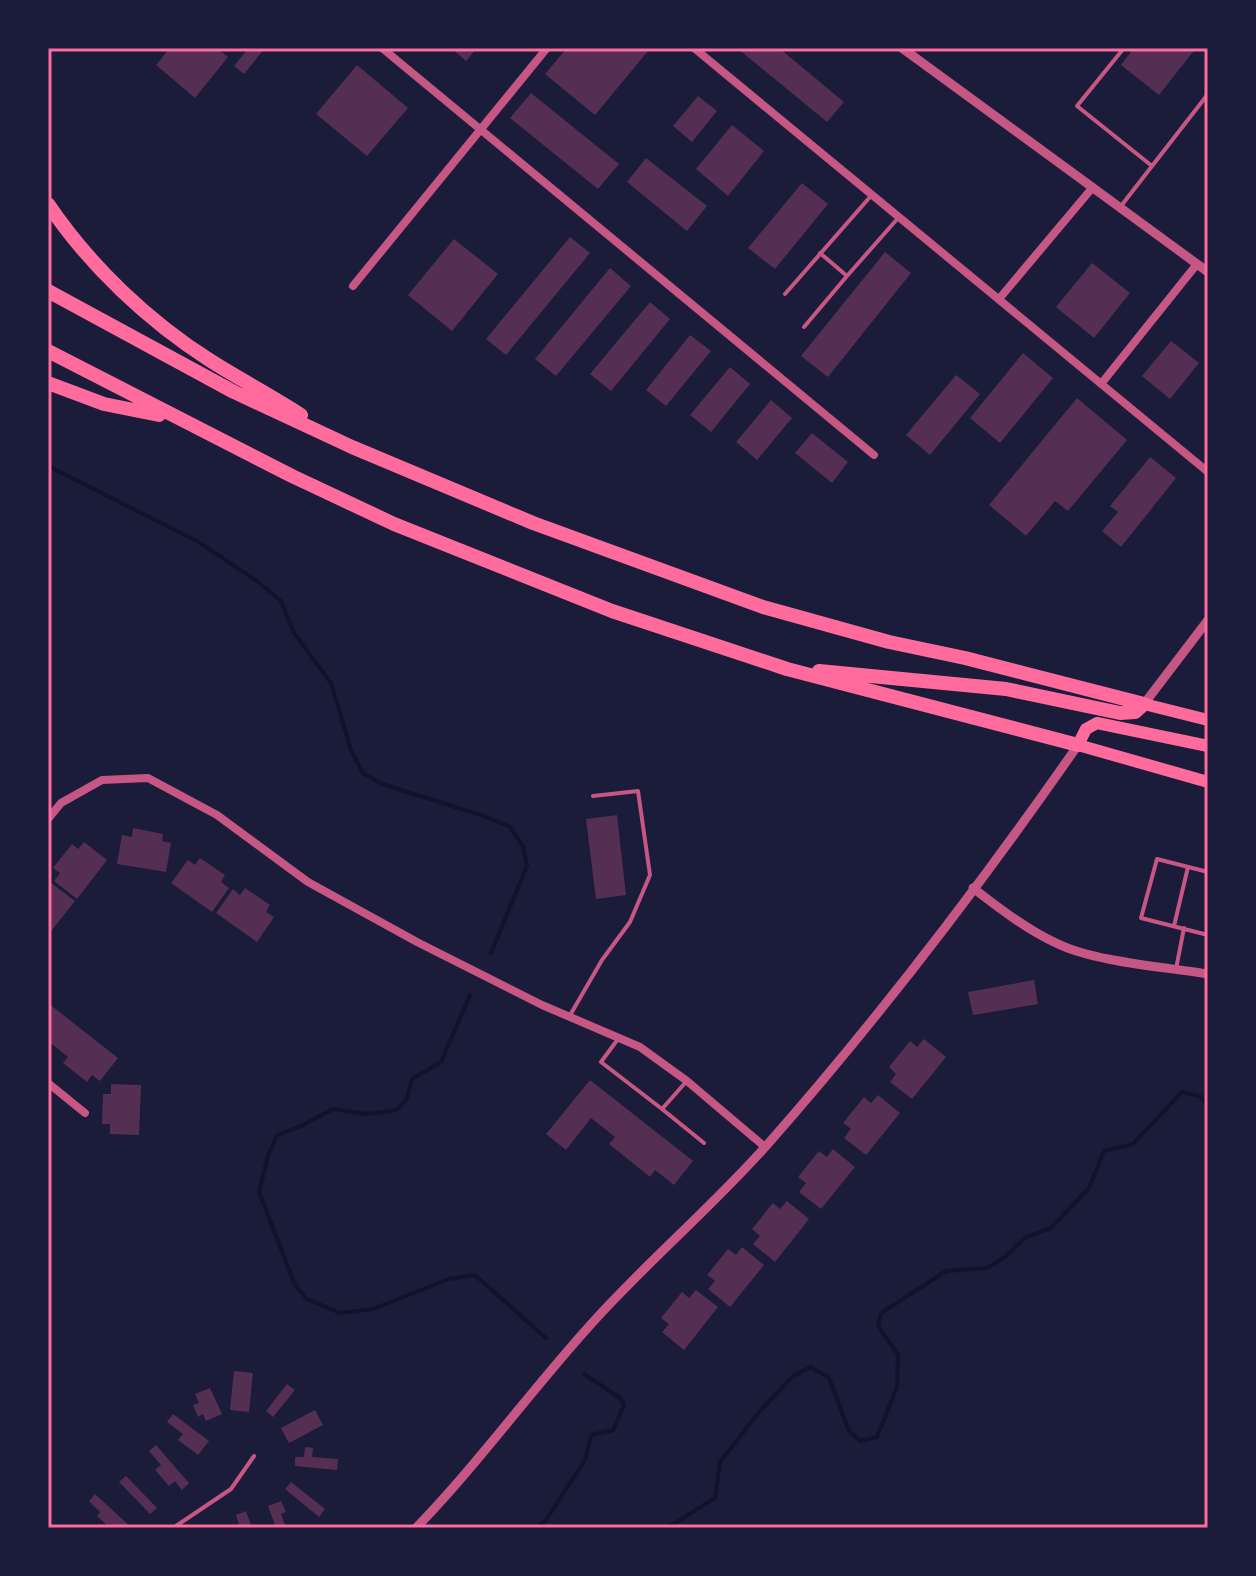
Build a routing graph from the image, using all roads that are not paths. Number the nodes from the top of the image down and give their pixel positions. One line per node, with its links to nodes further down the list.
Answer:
1 (382, 48): 7 (street)
2 (547, 48): 7 (street)
3 (694, 48): 10 (street)
4 (902, 48): 9 (street)
5 (1124, 48): 8 (lane)
6 (1208, 94): 8 (lane)
7 (482, 130): 18 (street); 28 (street)
8 (1152, 166): 12 (lane)
9 (1093, 187): 12 (street); 21 (street)
10 (872, 195): 13 (street); 14 (lane)
11 (48, 204): 27 (highway)
12 (1120, 207): 15 (street)
13 (899, 217): 17 (lane); 21 (street)
14 (820, 253): 17 (lane); 20 (lane)
15 (1197, 264): 16 (street); 25 (street)
16 (1208, 272)
17 (847, 276): 22 (lane)
18 (353, 286)
19 (48, 291): 27 (highway)
20 (785, 294)
21 (999, 299): 25 (street)
22 (804, 327)
23 (48, 351): 26 (highway)
24 (48, 383): 26 (highway)
25 (1101, 384): 29 (street)
26 (178, 419): 31 (highway)
27 (352, 447): 32 (highway)
28 (874, 455)
29 (1208, 472)
30 (1208, 620): 32 (street)
31 (787, 669): 32 (highway); 34 (highway)
32 (1144, 704): 33 (highway)
33 (1208, 720)
34 (1078, 745): 35 (highway); 36 (highway); 41 (street)
35 (1208, 746)
36 (1208, 782)
37 (593, 796): 47 (lane)
38 (48, 819): 47 (street)
39 (1188, 867): 40 (lane); 42 (lane); 42 (lane)
40 (1208, 872)
41 (973, 888): 45 (street); 54 (street)
42 (1174, 926): 43 (lane)
43 (1184, 928): 44 (lane); 45 (lane)
44 (1208, 935)
45 (1176, 969): 46 (street)
46 (1208, 974)
47 (569, 1017): 48 (street)
48 (619, 1038): 49 (street); 51 (lane)
49 (687, 1081): 51 (lane); 54 (street)
50 (48, 1083): 52 (street)
51 (662, 1109): 53 (lane)
52 (85, 1113)
53 (704, 1143)
54 (765, 1147): 57 (street)
55 (254, 1456): 56 (lane)
56 (173, 1528)
57 (416, 1528)

